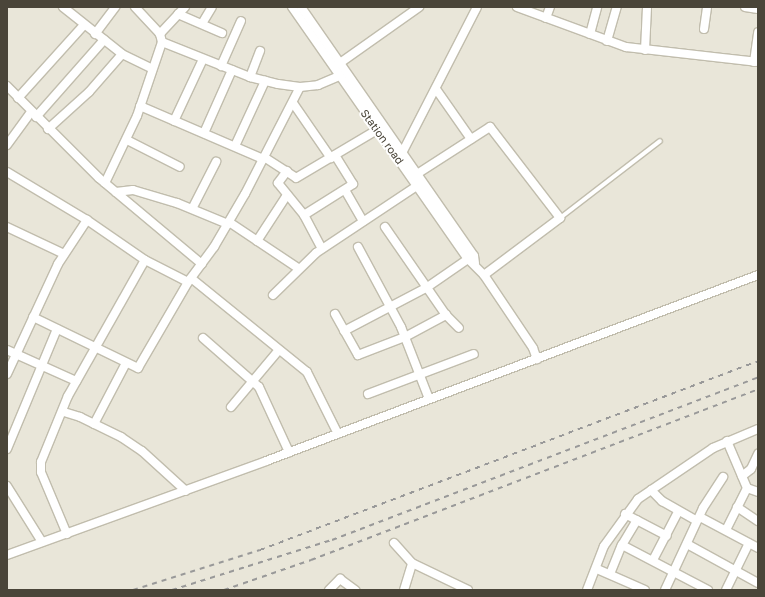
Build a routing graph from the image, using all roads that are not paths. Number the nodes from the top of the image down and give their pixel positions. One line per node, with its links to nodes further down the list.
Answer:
1 (115, 7): 26 (street)
2 (135, 7): 28 (street)
3 (185, 7): 18 (street)
4 (212, 7): 21 (street)
5 (292, 7): 40 (street, Station road)
6 (301, 7): 36 (street, Station road)
7 (419, 7): 36 (street)
8 (518, 7): 19 (street)
9 (550, 7): 19 (street)
10 (597, 7): 27 (street)
11 (617, 7): 30 (street)
12 (647, 7): 31 (street)
13 (707, 7): 23 (street)
14 (745, 7): 17 (street)
15 (475, 8): 45 (street)
16 (69, 9): 22 (street)
17 (758, 9)
18 (178, 14): 21 (street); 28 (street)
19 (546, 18): 27 (street)
20 (241, 21): 37 (street)
21 (203, 22): 25 (street)
22 (84, 25): 26 (street); 46 (street)
23 (704, 28)
24 (758, 32): 35 (street)
25 (222, 33)
26 (96, 34): 29 (street)
27 (590, 34): 30 (street)
28 (161, 38): 34 (street); 38 (street)
29 (104, 40): 33 (street); 49 (street)
30 (607, 41): 31 (street)
31 (645, 50): 35 (street)
32 (260, 51): 41 (street)
33 (122, 54): 38 (street); 51 (street)
34 (203, 59): 37 (street); 50 (street)
35 (756, 62)
36 (340, 63): 59 (street, Station road)
37 (221, 66): 39 (street)
38 (151, 68): 48 (street)
39 (232, 70): 41 (street); 53 (street)
40 (339, 76): 44 (street); 52 (street, Station road)
41 (250, 77): 42 (street)
42 (265, 81): 44 (street); 58 (street)
43 (7, 86): 46 (street)
44 (300, 88): 47 (street)
45 (436, 89): 54 (street); 59 (street)
46 (18, 98): 49 (street)
47 (293, 103): 60 (street); 61 (street)
48 (140, 106): 50 (street); 55 (street)
49 (34, 115): 51 (street); 57 (street)
50 (174, 121): 53 (street)
51 (48, 129): 67 (street)
52 (377, 130): 59 (street, Station road); 60 (street)
53 (204, 133): 58 (street)
54 (471, 139): 66 (street); 74 (street)
55 (127, 140): 63 (street); 67 (street)
56 (660, 141): 74 (lane)
57 (7, 145)
58 (235, 146): 61 (street)
59 (400, 156): 66 (street, Station road); 68 (street, Station road)
60 (333, 157): 65 (street); 69 (street)
61 (264, 158): 65 (street); 77 (street)
62 (216, 162): 72 (street)
63 (180, 167)
64 (7, 172): 75 (street)
65 (287, 172): 71 (street)
66 (417, 174): 85 (street, Station road)
67 (105, 183): 70 (street)
68 (417, 186): 76 (street); 85 (street, Station road)
69 (345, 190): 73 (street); 76 (street)
70 (116, 192): 72 (street); 86 (street)
71 (287, 195): 73 (street); 80 (street)
72 (193, 207): 77 (street)
73 (304, 215): 82 (street)
74 (560, 218): 89 (street)
75 (87, 220): 83 (street); 84 (street)
76 (363, 221): 82 (street)
77 (228, 223): 80 (street); 86 (street)
78 (385, 226): 91 (street)
79 (7, 227): 83 (street)
80 (257, 242): 87 (street)
81 (358, 247): 93 (street)
82 (322, 249): 87 (street)
83 (64, 254): 96 (street)
84 (145, 260): 90 (street); 102 (street)
85 (471, 261): 89 (street, Station road); 91 (street)
86 (202, 264): 90 (street)
87 (298, 268): 92 (street)
88 (758, 274): 107 (street)
89 (484, 275): 107 (street, Station road)
90 (189, 280): 104 (street); 108 (street)
91 (426, 288): 93 (street); 95 (street)
92 (273, 295)
93 (390, 306): 99 (street); 100 (street)
94 (335, 314): 99 (street)
95 (446, 315): 97 (street); 100 (street)
96 (33, 317): 98 (street); 106 (street)
97 (459, 328)
98 (57, 329): 102 (street); 109 (street)
99 (344, 331): 100 (street)
100 (405, 337): 111 (street)
101 (203, 338): 113 (street)
102 (95, 347): 108 (street); 112 (street)
103 (7, 350): 106 (street)
104 (278, 351): 113 (street); 120 (street)
105 (474, 354): 111 (street)
106 (16, 355): 109 (street); 110 (street)
107 (537, 359): 115 (street)
108 (126, 363): 118 (street)
109 (43, 367): 112 (street); 122 (street)
110 (7, 374)
111 (420, 374): 114 (street); 115 (street)
112 (76, 381): 117 (street)
113 (254, 381): 116 (street); 123 (street)
114 (368, 394)
115 (429, 399): 120 (street)
116 (231, 407)
117 (64, 412): 118 (street); 139 (street)
118 (94, 424): 130 (street)
119 (758, 429): 121 (street)
120 (338, 434): 123 (street)
121 (726, 441): 125 (street); 129 (street)
122 (7, 450)
123 (289, 452): 130 (street)
124 (757, 459): 125 (street)
125 (742, 476): 128 (street)
126 (723, 477): 135 (street)
127 (7, 486): 141 (street)
128 (747, 488): 131 (street); 132 (street)
129 (651, 490): 133 (street); 134 (street)
130 (186, 491): 139 (street)
131 (758, 492)
132 (737, 507): 137 (street); 138 (street)
133 (678, 512): 135 (street); 140 (street)
134 (625, 514): 136 (street); 150 (street)
135 (698, 519): 138 (street); 144 (street)
136 (637, 520): 140 (street); 145 (street)
137 (758, 521)
138 (726, 530): 143 (street)
139 (67, 534): 141 (street)
140 (667, 536): 148 (street)
141 (42, 542): 147 (street)
142 (394, 543): 149 (street)
143 (749, 543): 146 (street); 152 (street)
144 (687, 544): 151 (street); 152 (street)
145 (622, 545): 148 (street); 153 (street)
146 (758, 548)
147 (7, 555)
148 (653, 560): 151 (street)
149 (412, 563): 157 (street); 158 (street)
150 (597, 569): 153 (street); 159 (street)
151 (674, 571): 161 (street); 162 (street)
152 (736, 571): 154 (street); 163 (street)
153 (610, 574): 160 (street)
154 (758, 583)
155 (330, 590): 156 (street)
156 (355, 590)
157 (404, 590)
158 (468, 590)
159 (587, 590)
160 (643, 590)
161 (665, 590)
162 (708, 590)
163 (726, 590)

